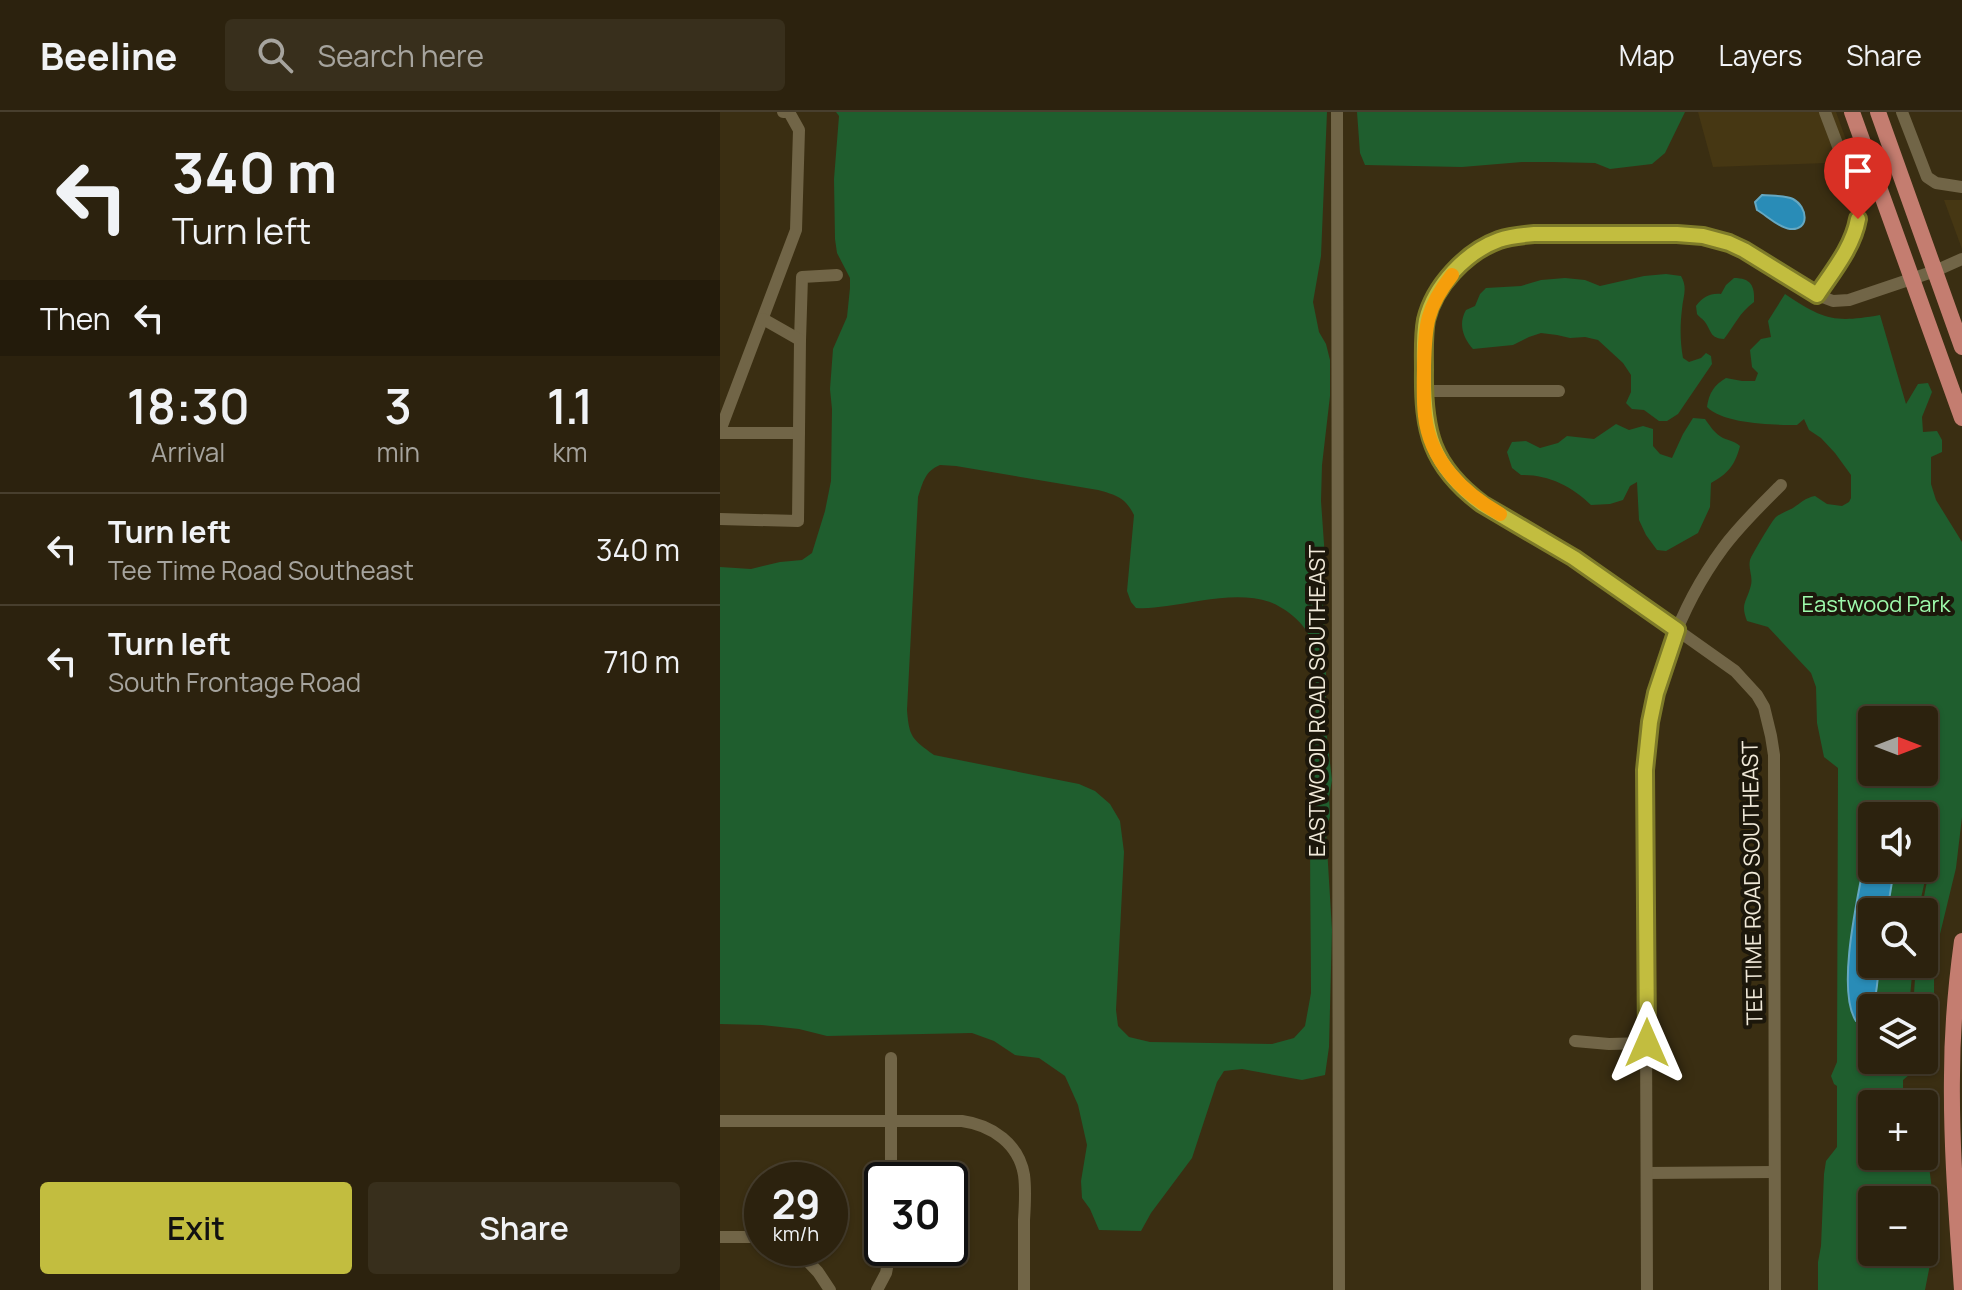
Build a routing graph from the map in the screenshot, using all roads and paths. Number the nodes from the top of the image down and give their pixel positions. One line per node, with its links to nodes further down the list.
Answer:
1 (783, 112): 14 (street)
2 (1337, 112): 41 (street, EASTWOOD ROAD SOUTHEAST)
3 (1825, 112): 13 (street)
4 (1852, 112): 12 (main road)
5 (1878, 112): 10 (main road)
6 (1902, 112): 7 (street)
7 (1962, 187)
8 (1962, 259): 10 (street)
9 (1962, 270): 10 (street)
10 (1935, 271): 12 (street); 16 (main road)
11 (837, 275): 15 (street)
12 (1911, 279): 13 (street); 19 (main road)
13 (1817, 295): 17 (street, TEE TIME ROAD SOUTHEAST)
14 (763, 319): 15 (street); 20 (street)
15 (800, 340): 21 (street)
16 (1962, 347)
17 (1424, 391): 18 (street); 24 (street, TEE TIME ROAD SOUTHEAST)
18 (1559, 391)
19 (1962, 418)
20 (720, 432): 21 (street)
21 (799, 433): 23 (street)
22 (1781, 485): 24 (street)
23 (720, 519)
24 (1677, 630): 27 (street); 32 (street, TEE TIME ROAD SOUTHEAST)
25 (1962, 941): 44 (main road)
26 (1575, 1041): 27 (street)
27 (1647, 1043): 33 (street)
28 (891, 1058): 29 (street)
29 (891, 1120): 30 (street); 31 (street); 40 (street)
30 (720, 1121)
31 (891, 1162)
32 (1774, 1172): 33 (street); 43 (street, TEE TIME ROAD SOUTHEAST)
33 (1647, 1173): 42 (street)
34 (720, 1237): 35 (street)
35 (744, 1237)
36 (812, 1266): 38 (street)
37 (887, 1266): 39 (street)
38 (830, 1290)
39 (877, 1290)
40 (1024, 1290)
41 (1339, 1290)
42 (1647, 1290)
43 (1775, 1290)
44 (1962, 1290)

